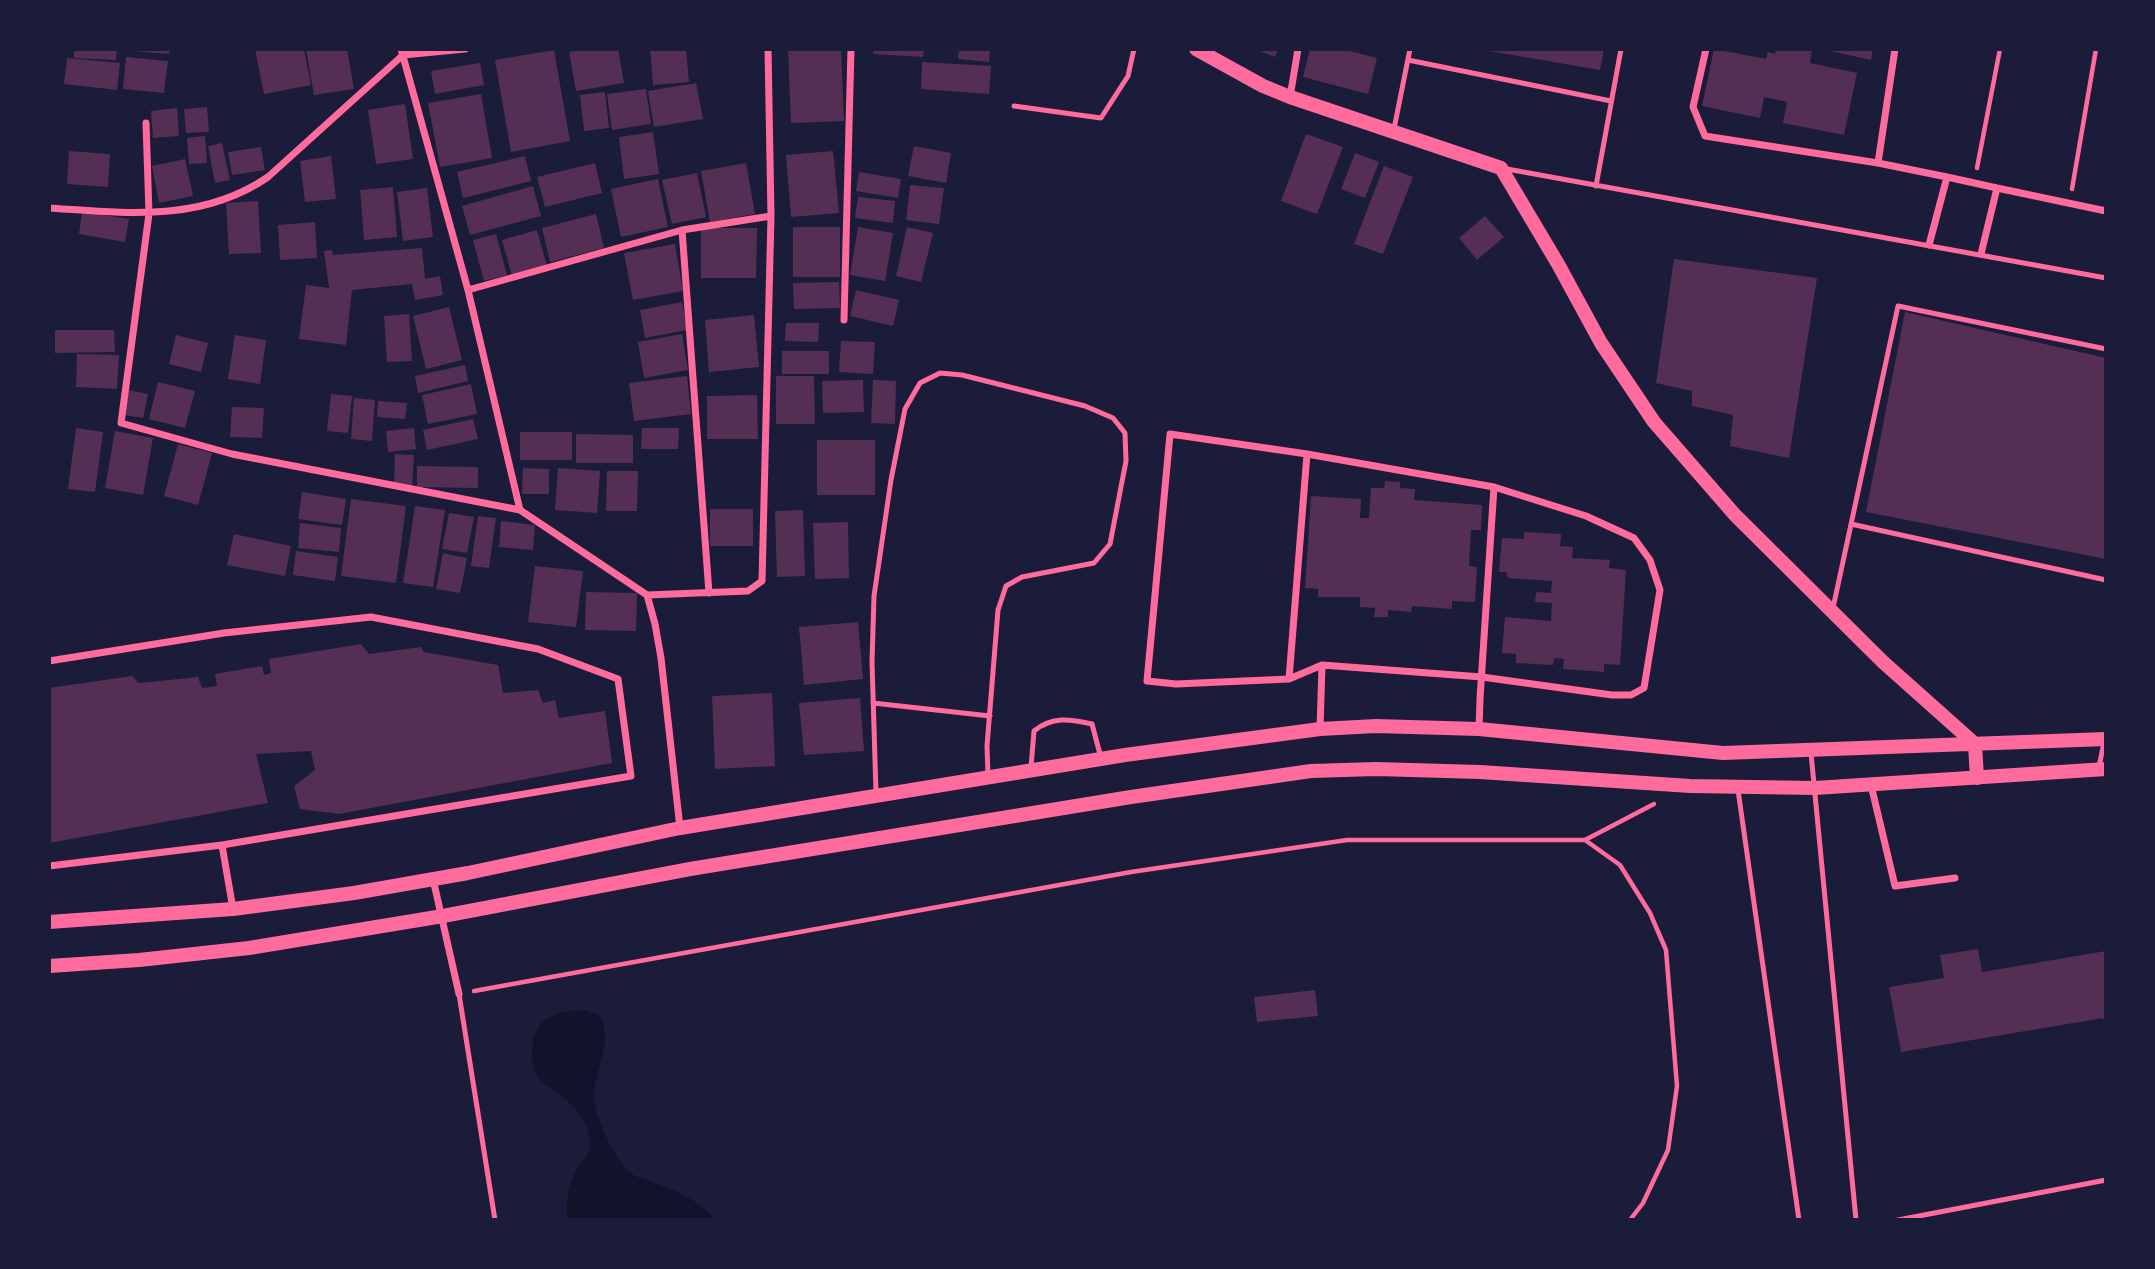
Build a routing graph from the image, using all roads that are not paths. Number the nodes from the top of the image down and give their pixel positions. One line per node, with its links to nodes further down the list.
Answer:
1 (465, 49): 11 (street)
2 (768, 49): 26 (street)
3 (851, 49): 32 (street)
4 (1134, 49): 15 (lane)
5 (1196, 49): 13 (main road)
6 (1298, 49): 13 (street)
7 (1410, 49): 12 (lane)
8 (1621, 49): 14 (lane)
9 (1706, 49): 18 (street)
10 (1895, 49): 18 (street)
11 (402, 52): 25 (street); 31 (street)
12 (1408, 60): 14 (lane); 17 (lane)
13 (1290, 97): 17 (main road)
14 (1611, 101): 21 (lane)
15 (1014, 106)
16 (146, 123): 25 (street)
17 (1394, 132): 19 (main road)
18 (1878, 163): 20 (street)
19 (1501, 168): 21 (lane); 41 (main road)
20 (1947, 177): 22 (street); 28 (street)
21 (1597, 186): 28 (lane)
22 (1997, 188): 24 (street); 29 (street)
23 (49, 208): 25 (street)
24 (2106, 211)
25 (149, 214): 36 (street)
26 (771, 216): 27 (street); 39 (street)
27 (682, 230): 31 (street); 39 (street)
28 (1929, 245): 29 (lane)
29 (1982, 254): 30 (lane)
30 (2106, 278)
31 (468, 290): 36 (street)
32 (844, 320)
33 (2106, 349): 37 (lane)
34 (1307, 454): 35 (street); 45 (street); 45 (street)
35 (1494, 486): 44 (street); 44 (street)
36 (520, 510): 40 (street)
37 (1851, 524): 38 (lane); 41 (lane)
38 (2106, 580)
39 (709, 593): 40 (street)
40 (647, 595): 62 (street)
41 (1832, 611): 51 (main road)
42 (49, 662): 63 (street)
43 (1322, 665): 44 (street); 45 (street); 48 (street)
44 (1482, 677): 49 (street)
45 (1289, 679)
46 (873, 703): 47 (lane); 47 (lane); 61 (lane)
47 (990, 716): 56 (lane)
48 (1320, 729): 49 (main road); 53 (main road)
49 (1479, 729): 52 (main road)
50 (2105, 737): 51 (main road); 54 (lane)
51 (1975, 744): 52 (main road); 57 (main road)
52 (1811, 751): 60 (lane)
53 (1101, 759): 55 (main road); 55 (lane)
54 (2102, 769): 57 (main road)
55 (1031, 770): 56 (main road)
56 (988, 777): 61 (main road)
57 (1977, 778): 58 (main road)
58 (1871, 785): 60 (main road); 65 (street)
59 (1738, 788): 60 (main road); 68 (main road); 74 (lane)
60 (1815, 788): 75 (lane)
61 (876, 796): 62 (main road)
62 (680, 828): 66 (main road)
63 (222, 845): 64 (street); 67 (street)
64 (49, 866)
65 (1955, 878)
66 (433, 879): 67 (main road); 68 (street)
67 (233, 909): 69 (main road)
68 (443, 915): 70 (main road); 71 (street)
69 (49, 922)
70 (49, 966)
71 (459, 993): 73 (lane)
72 (2106, 1180): 76 (lane)
73 (495, 1220)
74 (1799, 1220)
75 (1856, 1220)
76 (1898, 1220)

